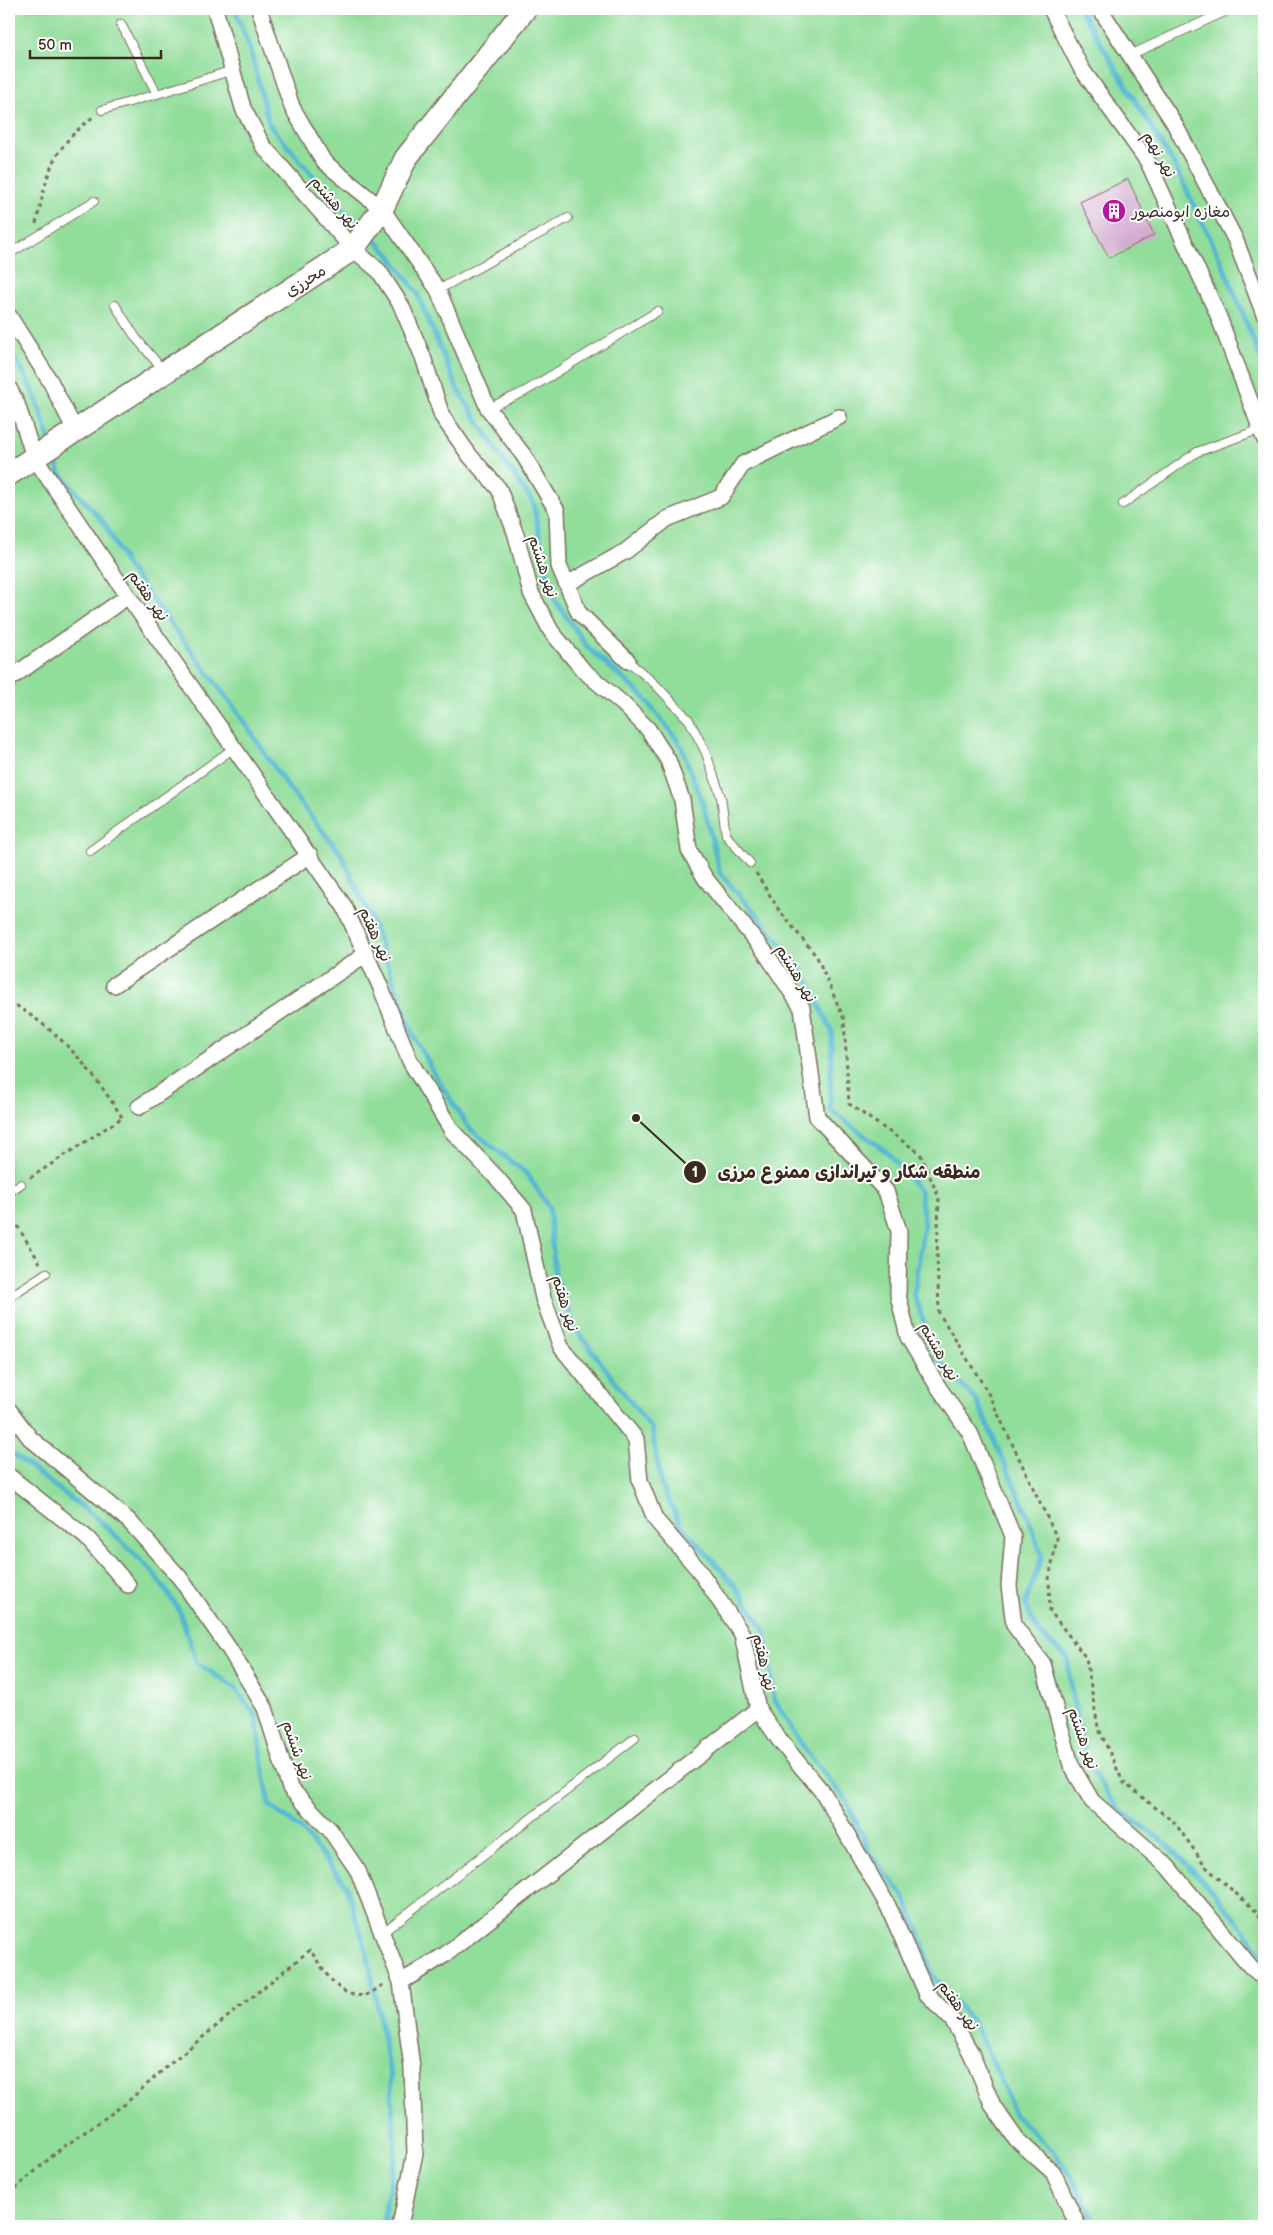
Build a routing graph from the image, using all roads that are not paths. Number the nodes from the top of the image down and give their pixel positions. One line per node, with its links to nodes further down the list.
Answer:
1 (215, 9): 9 (street, نهر هشتم)
2 (259, 9): 13 (street)
3 (525, 9): 13 (street, محرزی)
4 (1051, 9): 26 (street, نهر نهم)
5 (1100, 9): 8 (street)
6 (1231, 9): 8 (lane)
7 (121, 24): 10 (lane)
8 (1130, 55): 20 (street)
9 (233, 70): 10 (lane); 15 (street, نهر هشتم)
10 (157, 94): 11 (lane)
11 (102, 110)
12 (94, 201): 16 (lane)
13 (378, 215): 15 (street, محرزی); 17 (street)
14 (568, 218): 17 (lane)
15 (356, 245): 22 (street, محرزی); 52 (street, نهر هشتم)
16 (9, 254)
17 (438, 290): 24 (street)
18 (116, 305): 22 (lane)
19 (658, 311): 24 (lane)
20 (1264, 314)
21 (9, 316): 27 (street)
22 (165, 372): 27 (street, محرزی)
23 (9, 388): 28 (street, نهر هفتم)
24 (488, 408): 31 (street)
25 (839, 417): 31 (street)
26 (1263, 434): 30 (lane)
27 (68, 435): 28 (street, محرزی)
28 (38, 455): 29 (street, محرزی); 32 (street, نهر هفتم)
29 (9, 474)
30 (1123, 504)
31 (567, 584): 33 (street)
32 (128, 596): 34 (street); 35 (street, نهر هفتم)
33 (628, 661): 38 (lane)
34 (9, 679)
35 (235, 748): 36 (lane); 37 (street, نهر هفتم)
36 (90, 852)
37 (310, 855): 39 (street, نهر هفتم); 40 (street)
38 (750, 864)
39 (366, 954): 41 (street); 49 (street, نهر هفتم)
40 (114, 985)
41 (139, 1107)
42 (21, 1184): 43 (lane)
43 (9, 1192)
44 (46, 1273): 45 (lane)
45 (9, 1297)
46 (9, 1410): 51 (street, نهر ششم)
47 (9, 1476): 48 (street)
48 (128, 1585)
49 (758, 1709): 53 (street); 55 (street, نهر هفتم)
50 (635, 1738): 51 (lane)
51 (382, 1933): 53 (street, نهر ششم)
52 (1264, 1978)
53 (394, 1982): 54 (street, نهر ششم)
54 (400, 2226)
55 (1078, 2226)

